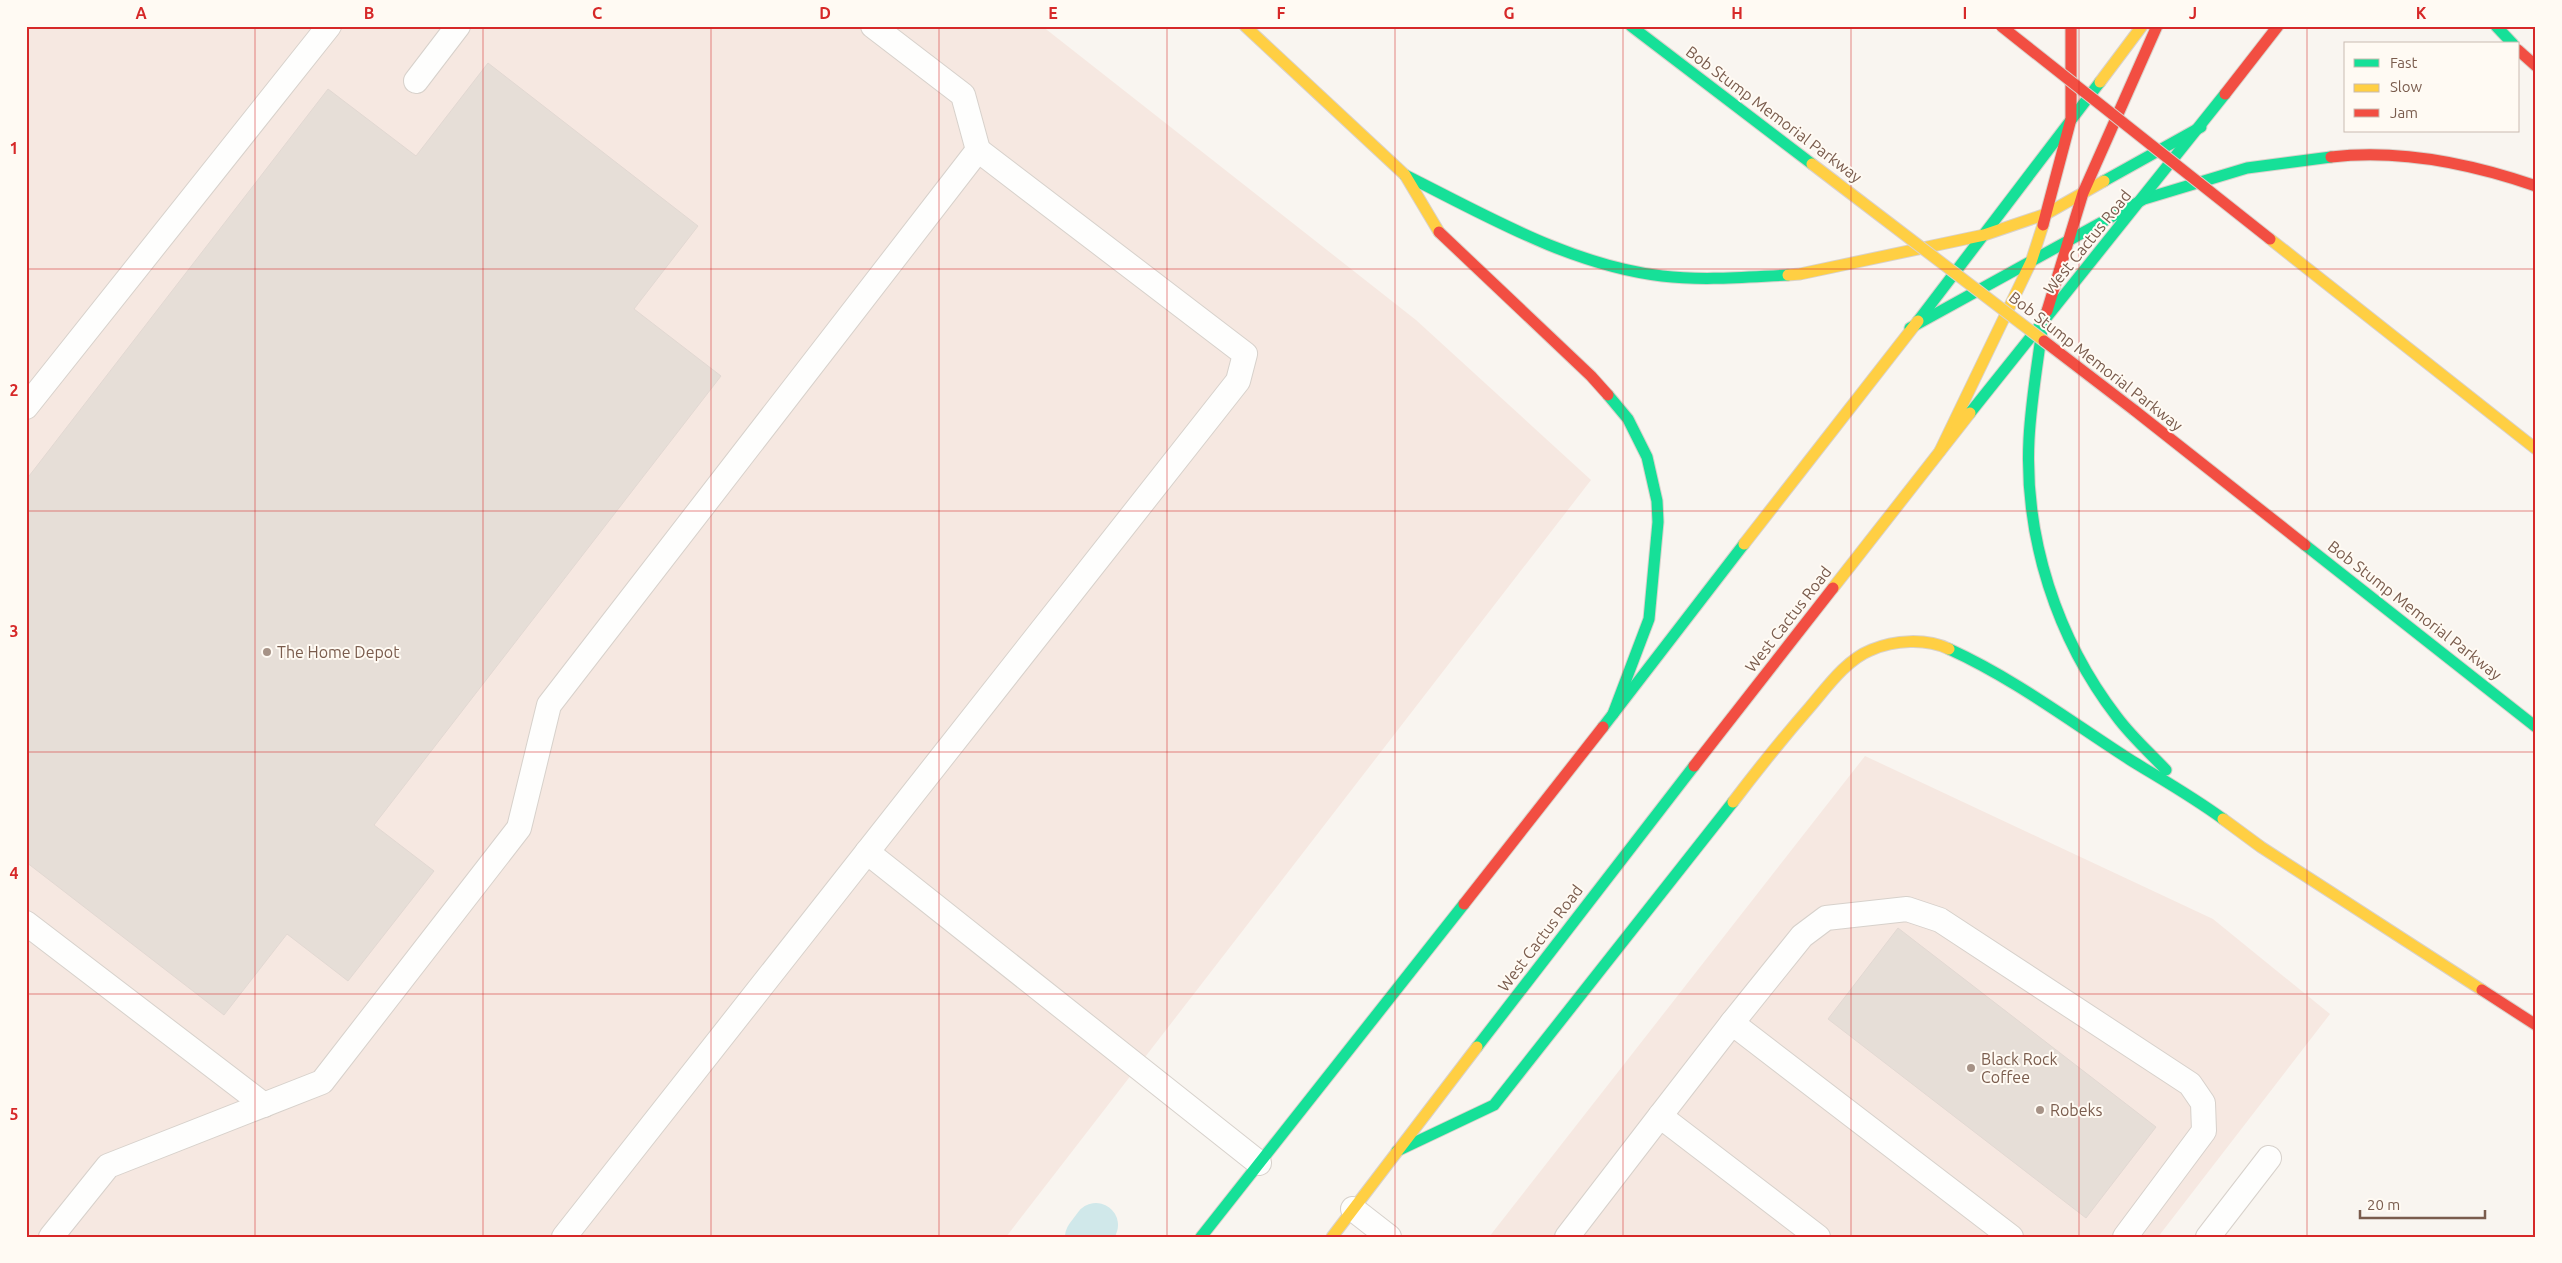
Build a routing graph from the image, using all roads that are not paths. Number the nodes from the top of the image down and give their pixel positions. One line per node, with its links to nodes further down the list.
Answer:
1 (329, 26): 29 (lane)
2 (458, 26): 15 (lane)
3 (873, 26): 18 (lane)
4 (1245, 26): 19 (main road)
5 (1631, 26): 33 (main road, Bob Stump Memorial Parkway, bridge)
6 (2001, 26): 30 (main road, bridge)
7 (2071, 26): 16 (main road)
8 (2142, 26): 16 (main road)
9 (2157, 26): 21 (main road)
10 (2278, 26): 17 (main road, West Cactus Road)
11 (2496, 26): 12 (main road)
12 (2511, 42)
13 (2520, 52): 14 (main road)
14 (2536, 66)
15 (416, 81)
16 (2071, 118): 23 (main road); 24 (main road)
17 (2201, 127): 21 (main road); 22 (main road, West Cactus Road)
18 (978, 150): 35 (lane); 39 (lane)
19 (1405, 175): 24 (main road); 32 (main road)
20 (2536, 186): 22 (main road)
21 (2083, 193): 23 (main road); 25 (main road)
22 (2144, 199): 25 (main road); 27 (main road, West Cactus Road)
23 (2046, 214): 24 (main road); 26 (main road)
24 (1984, 235): 28 (main road)
25 (2070, 240): 26 (main road); 27 (main road)
26 (2031, 262): 28 (main road); 31 (main road)
27 (2043, 322): 31 (main road, West Cactus Road); 34 (main road)
28 (1910, 328): 32 (main road)
29 (26, 408)
30 (2536, 449)
31 (1940, 451): 41 (main road, West Cactus Road)
32 (1613, 714): 43 (main road)
33 (2536, 726)
34 (2188, 793): 38 (main road); 41 (main road)
35 (867, 852): 43 (lane); 46 (lane)
36 (26, 923): 39 (lane)
37 (1732, 1023): 40 (lane); 52 (lane); 53 (lane)
38 (2536, 1025)
39 (264, 1105): 45 (lane)
40 (1660, 1116): 50 (lane); 51 (lane)
41 (1397, 1151): 44 (main road, West Cactus Road)
42 (2269, 1158): 54 (lane)
43 (1259, 1163): 47 (main road)
44 (1353, 1209): 48 (main road, West Cactus Road); 49 (lane)
45 (51, 1237)
46 (564, 1237)
47 (1201, 1237)
48 (1332, 1237)
49 (1389, 1237)
50 (1567, 1237)
51 (1818, 1237)
52 (2011, 1237)
53 (2125, 1237)
54 (2208, 1237)

